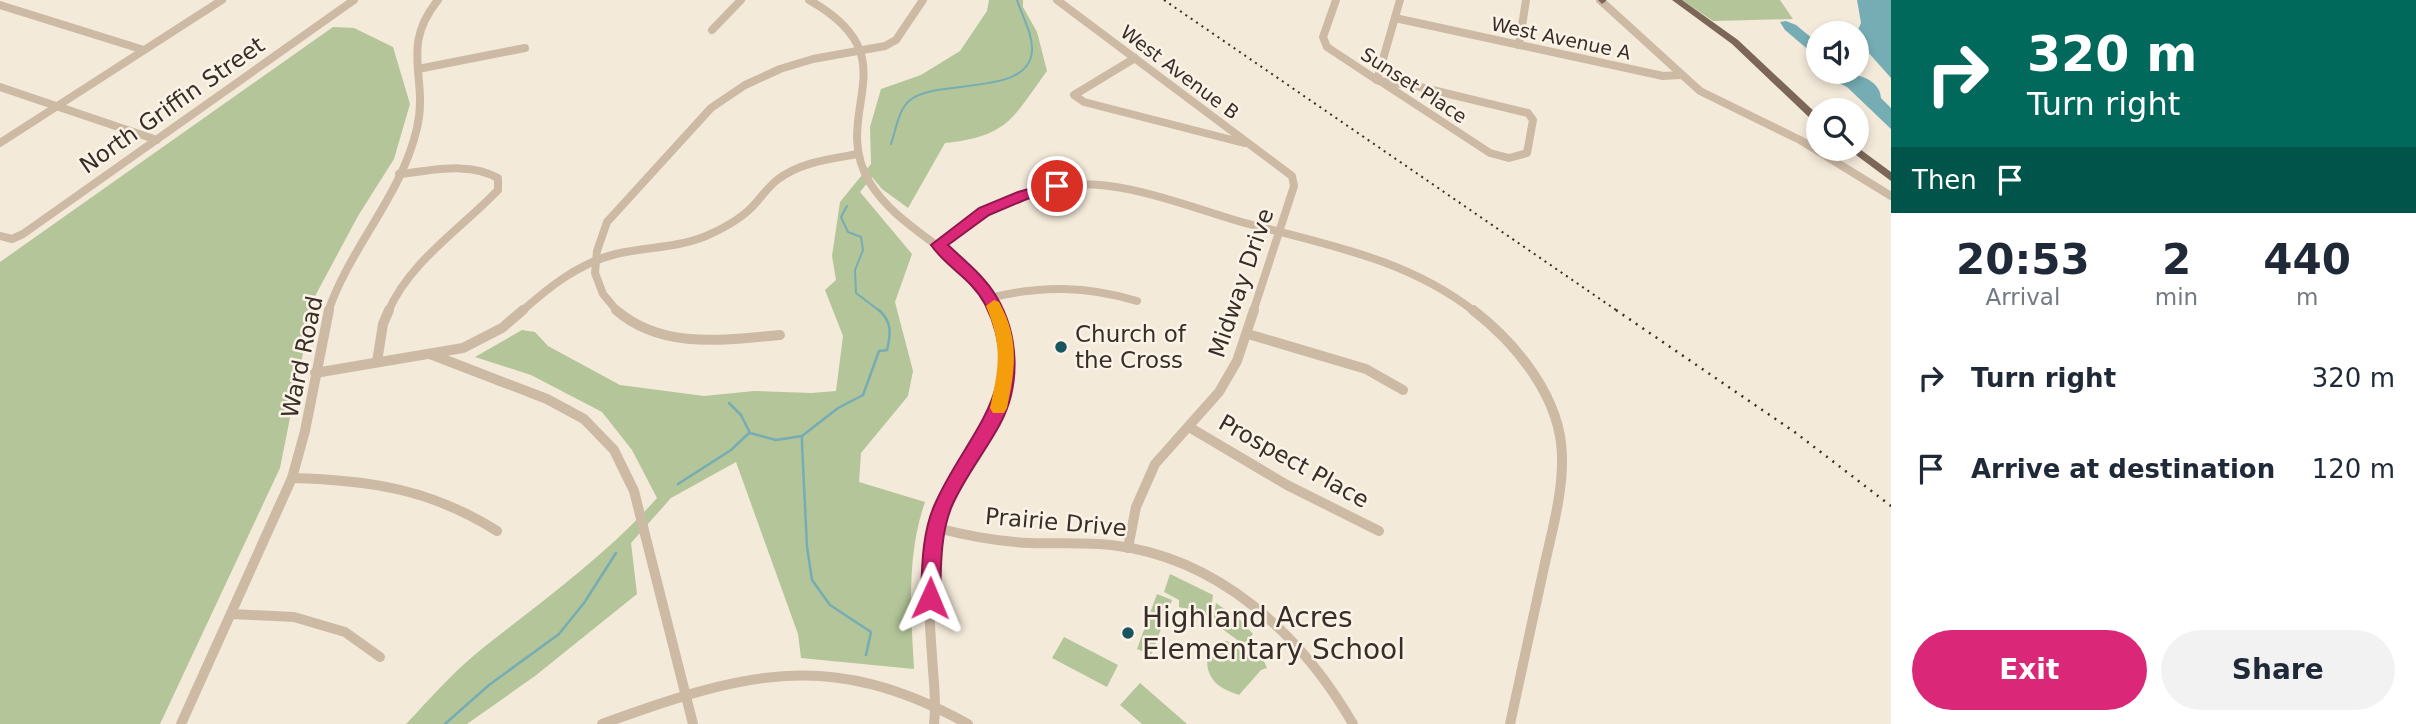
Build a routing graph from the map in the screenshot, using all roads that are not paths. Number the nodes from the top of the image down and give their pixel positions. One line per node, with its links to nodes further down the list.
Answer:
1 (222, 0): 18 (street)
2 (354, 0): 27 (street, North Griffin Street)
3 (438, 0): 21 (street, Ward Road)
4 (741, 0): 15 (street)
5 (809, 0): 19 (street)
6 (923, 0): 19 (street)
7 (1057, 0): 20 (street, West Avenue B)
8 (1336, 0): 23 (street, Sunset Place)
9 (1400, 0): 14 (street)
10 (1526, 0): 16 (street)
11 (1601, 0): 22 (street)
12 (1676, 0): 26 (main road)
13 (0, 5): 18 (street)
14 (1395, 18): 16 (street, West Avenue A); 23 (street)
15 (712, 30)
16 (1519, 45): 22 (street, West Avenue A)
17 (525, 48): 21 (street)
18 (144, 50): 25 (street)
19 (858, 50): 30 (street); 38 (street)
20 (1135, 58): 29 (street, West Avenue B); 29 (street)
21 (418, 69): 32 (street, Ward Road)
22 (1680, 75): 34 (street)
23 (1377, 81): 23 (street, Sunset Place)
24 (0, 86): 25 (street)
25 (57, 106): 27 (street); 28 (street)
26 (1806, 109)
27 (157, 140): 36 (street, North Griffin Street)
28 (0, 143)
29 (1251, 145): 35 (street, Midway Drive)
30 (858, 154): 37 (street); 38 (street)
31 (1869, 161): 33 (main road)
32 (399, 174): 44 (street); 45 (street, Ward Road)
33 (1891, 177)
34 (1891, 196)
35 (1280, 232): 37 (street); 41 (street, Midway Drive); 63 (street)
36 (0, 236)
37 (938, 245): 39 (street)
38 (597, 262): 42 (street); 43 (street)
39 (990, 298): 40 (street); 49 (street)
40 (1136, 301)
41 (1248, 334): 46 (street); 47 (street, Midway Drive)
42 (780, 335)
43 (429, 354): 44 (street); 55 (street)
44 (377, 362): 45 (street)
45 (315, 373): 48 (street, Ward Road)
46 (1403, 390)
47 (1189, 427): 51 (street, Prospect Place); 52 (street, Midway Drive)
48 (292, 478): 50 (street); 53 (street, Ward Road)
49 (937, 528): 52 (street, Prairie Drive); 56 (street)
50 (497, 531)
51 (1379, 531)
52 (1128, 548): 62 (street, Prairie Drive)
53 (231, 614): 54 (street); 57 (street, Ward Road)
54 (380, 657)
55 (688, 697): 56 (street); 58 (street); 59 (street)
56 (936, 706): 60 (street); 61 (street)
57 (181, 724)
58 (602, 724)
59 (693, 724)
60 (934, 724)
61 (968, 724)
62 (1353, 724)
63 (1510, 724)

